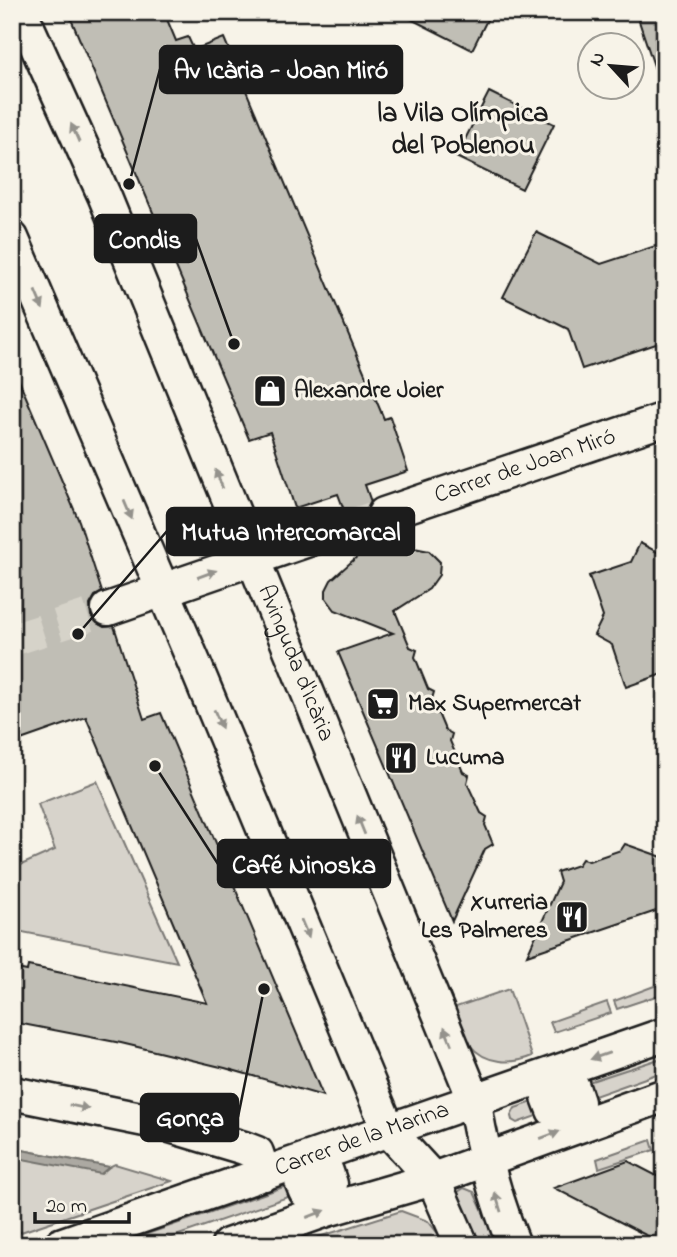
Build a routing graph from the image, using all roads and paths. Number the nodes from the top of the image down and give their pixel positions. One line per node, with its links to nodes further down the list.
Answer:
1 (21, 12): 6 (street, Avinguda d'Icària, one-way to 1)
2 (12, 238): 7 (street, one-way to 7)
3 (665, 419): 4 (street, Carrer de Joan Miró)
4 (384, 514)
5 (343, 528): 6 (street)
6 (251, 558): 7 (street, one-way to 6); 12 (street, Avinguda d'Icària, one-way to 6)
7 (163, 591): 8 (street); 13 (street, one-way to 13)
8 (108, 609)
9 (665, 1034): 12 (street, Carrer de la Marina, one-way to 12)
10 (12, 1093): 15 (street, one-way to 15)
11 (665, 1095): 14 (street, one-way to 11)
12 (474, 1099): 13 (street, Carrer de la Marina); 14 (street, Avinguda d'Icària)
13 (390, 1131): 15 (street, Carrer de la Marina); 16 (street)
14 (485, 1159): 16 (street); 20 (street, Avinguda d'Icària, one-way to 14)
15 (264, 1174): 17 (street, Carrer de la Marina)
16 (433, 1179): 18 (street, one-way to 16); 19 (street)
17 (60, 1245)
18 (228, 1245)
19 (462, 1245)
20 (514, 1245)

